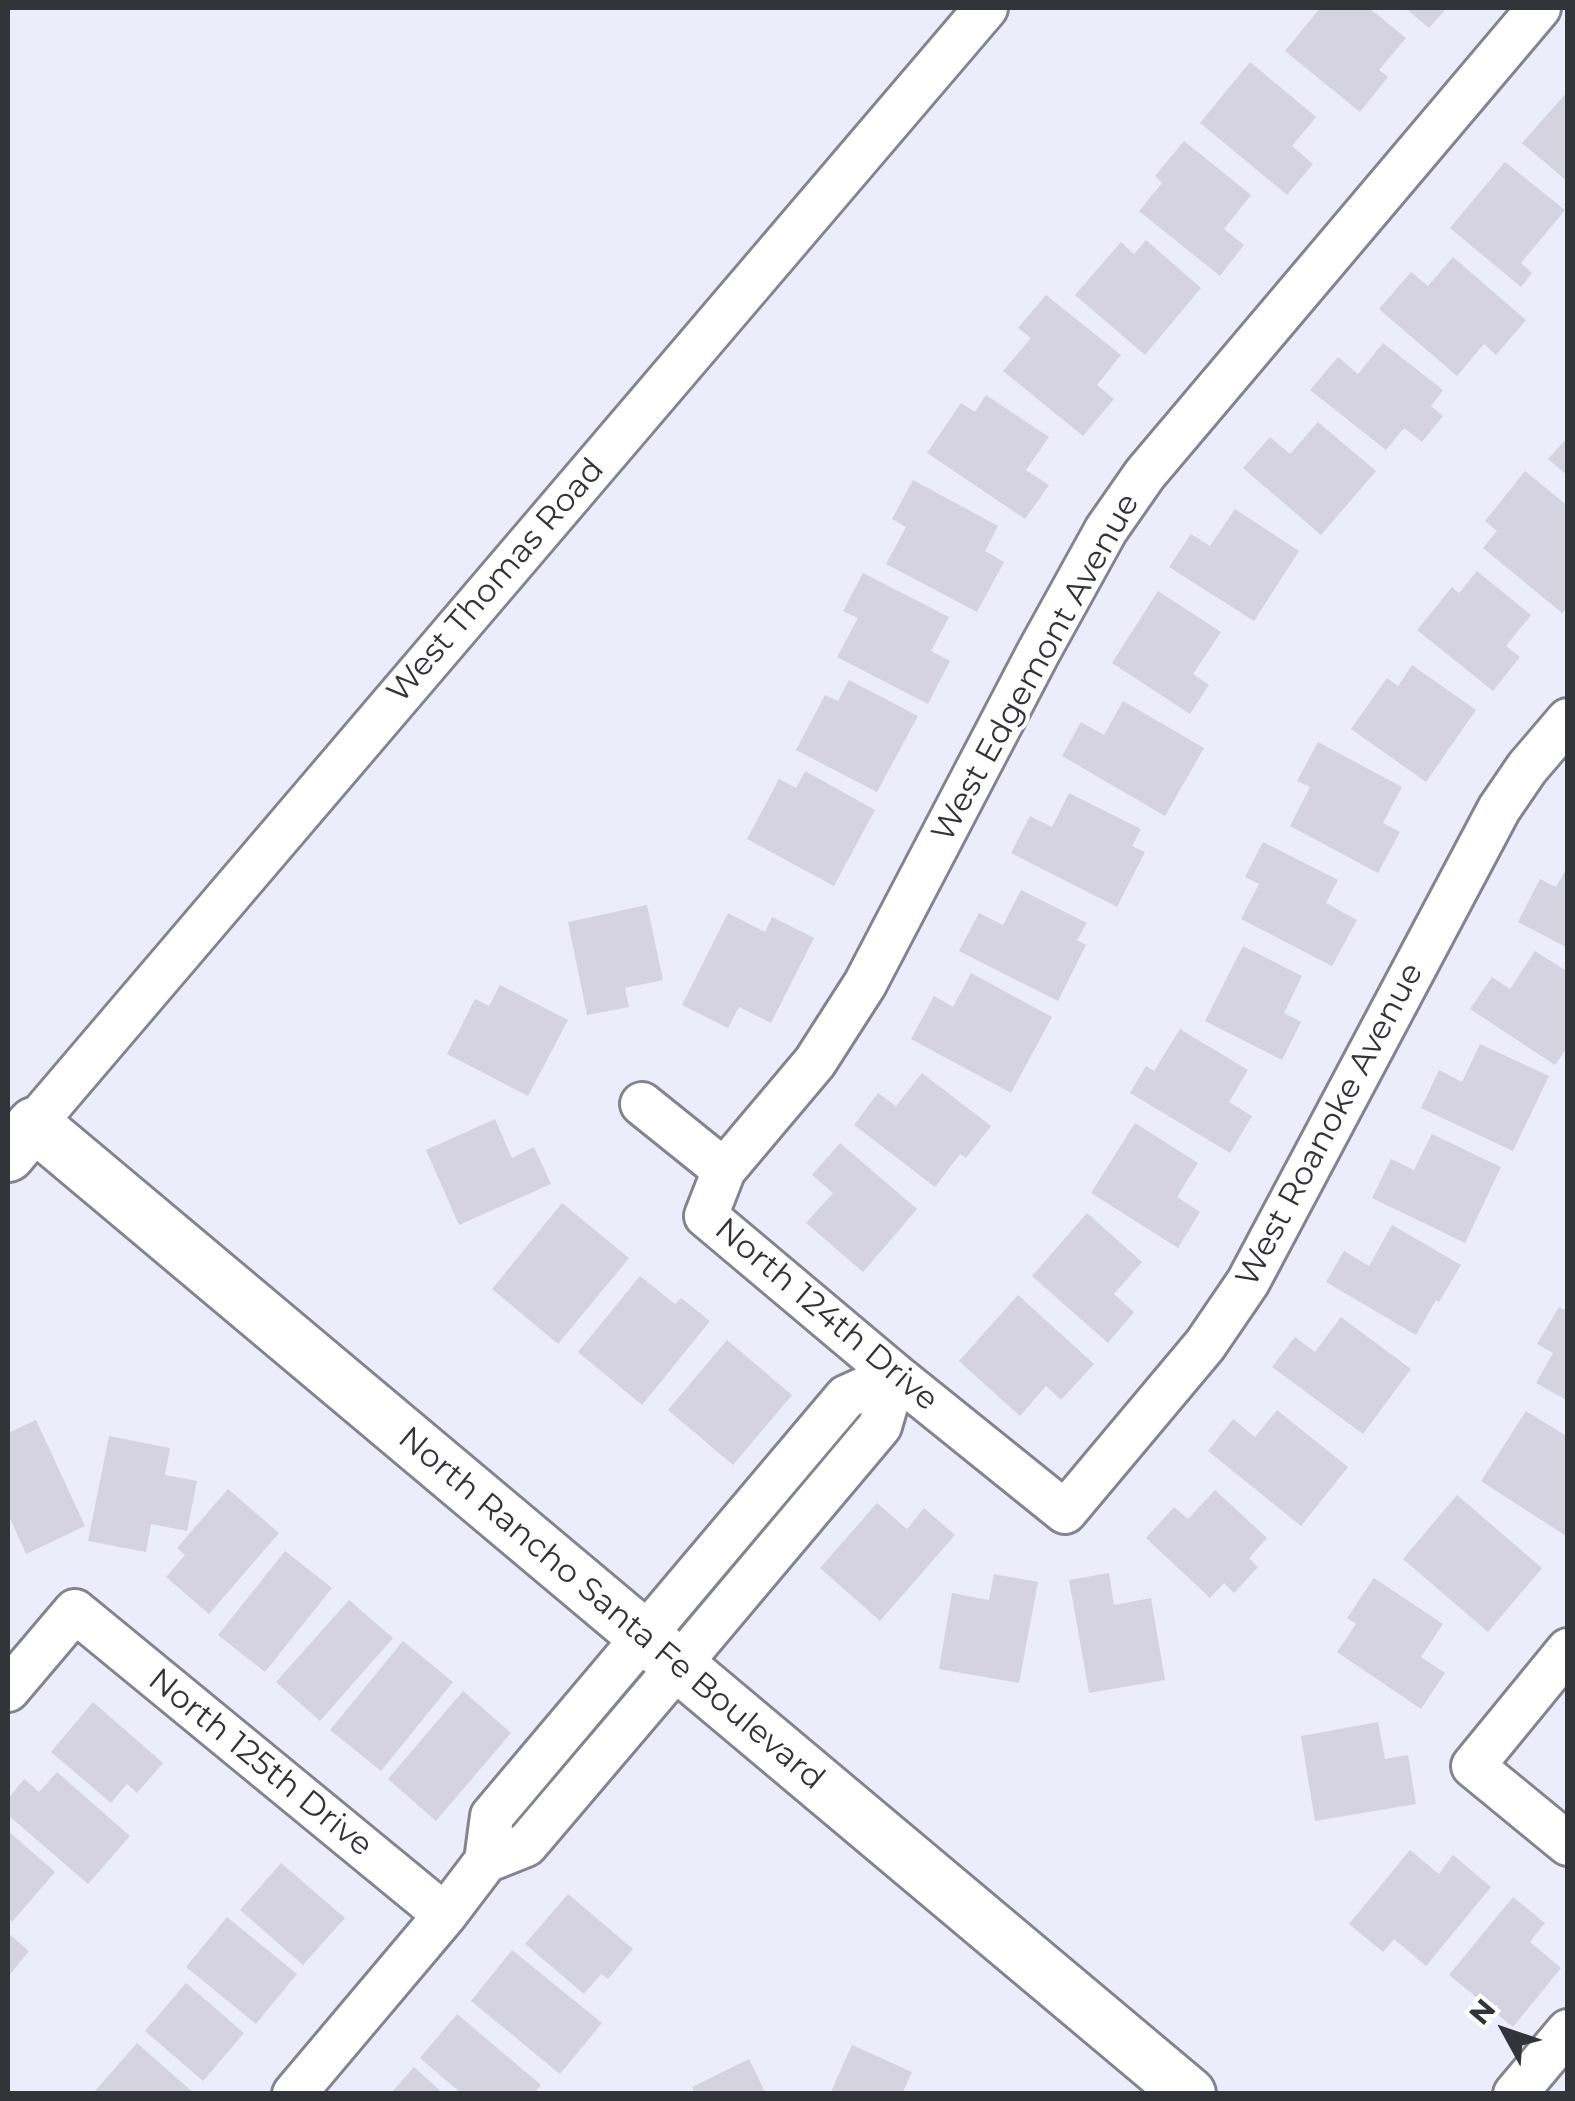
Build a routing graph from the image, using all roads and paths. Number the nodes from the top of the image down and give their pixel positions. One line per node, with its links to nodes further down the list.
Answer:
1 (986, 8): 5 (street, West Thomas Road)
2 (1539, 8): 6 (street, West Edgemont Avenue)
3 (1568, 720): 8 (street, West Roanoke Avenue)
4 (642, 1104): 6 (street, North 124th Drive)
5 (21, 1140): 10 (street, North Rancho Santa Fe Boulevard)
6 (724, 1170): 7 (street, North 124th Drive)
7 (895, 1375): 8 (street, North 124th Drive); 10 (street)
8 (1065, 1512)
9 (1568, 1650): 12 (street)
10 (662, 1651): 13 (street); 16 (street, North Rancho Santa Fe Boulevard)
11 (8, 1690): 13 (street, North 125th Drive)
12 (1568, 1844)
13 (445, 1916): 15 (street)
14 (1568, 2031): 17 (street)
15 (294, 2094)
16 (1189, 2094)
17 (1515, 2094)

